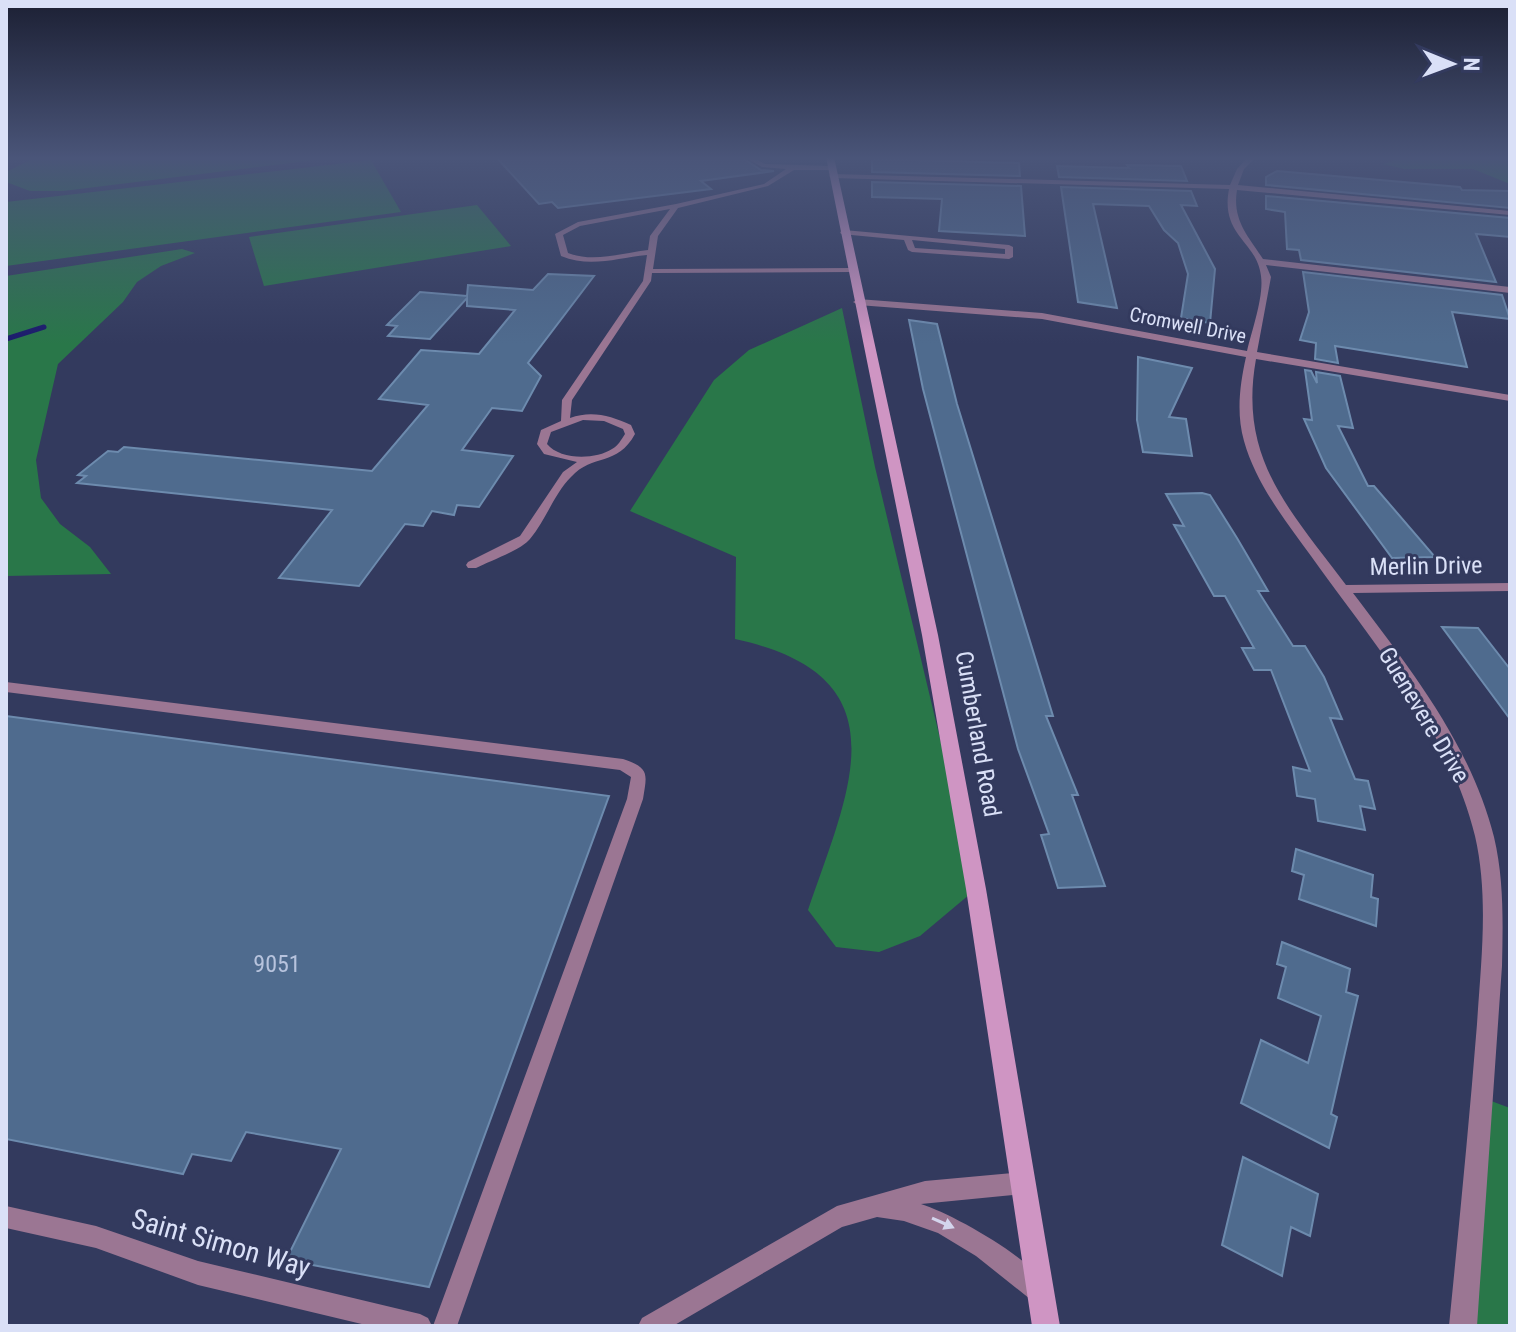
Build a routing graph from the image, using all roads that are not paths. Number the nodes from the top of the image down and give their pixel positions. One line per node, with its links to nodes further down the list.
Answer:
1 (604, 219): 7 (lane)
2 (666, 219): 7 (lane)
3 (842, 219): 5 (main road, Cumberland Road)
4 (1234, 219): 8 (street)
5 (844, 232): 6 (lane); 9 (main road, Cumberland Road)
6 (908, 240): 6 (lane)
7 (651, 252): 10 (lane)
8 (1263, 262): 11 (street); 13 (street, Guenevere Drive)
9 (852, 270): 10 (lane); 12 (main road, Cumberland Road)
10 (650, 271): 15 (lane)
11 (1510, 290)
12 (858, 302): 13 (street, Cromwell Drive); 21 (main road, Cumberland Road)
13 (1254, 356): 14 (street, Cromwell Drive); 19 (street, Guenevere Drive)
14 (1510, 398)
15 (565, 420): 16 (lane); 16 (lane)
16 (589, 459): 17 (lane)
17 (472, 565)
18 (1510, 587): 19 (street, Merlin Drive)
19 (1342, 589): 29 (street, Guenevere Drive)
20 (6, 687): 26 (lane)
21 (1023, 1183): 22 (lane); 24 (main road, Cumberland Road)
22 (868, 1206): 24 (lane, one-way to 24); 27 (lane)
23 (6, 1217): 25 (lane, Saint Simon Way)
24 (1041, 1293): 28 (main road, Cumberland Road)
25 (420, 1326)
26 (445, 1326)
27 (650, 1326)
28 (1046, 1326)
29 (1463, 1326)

